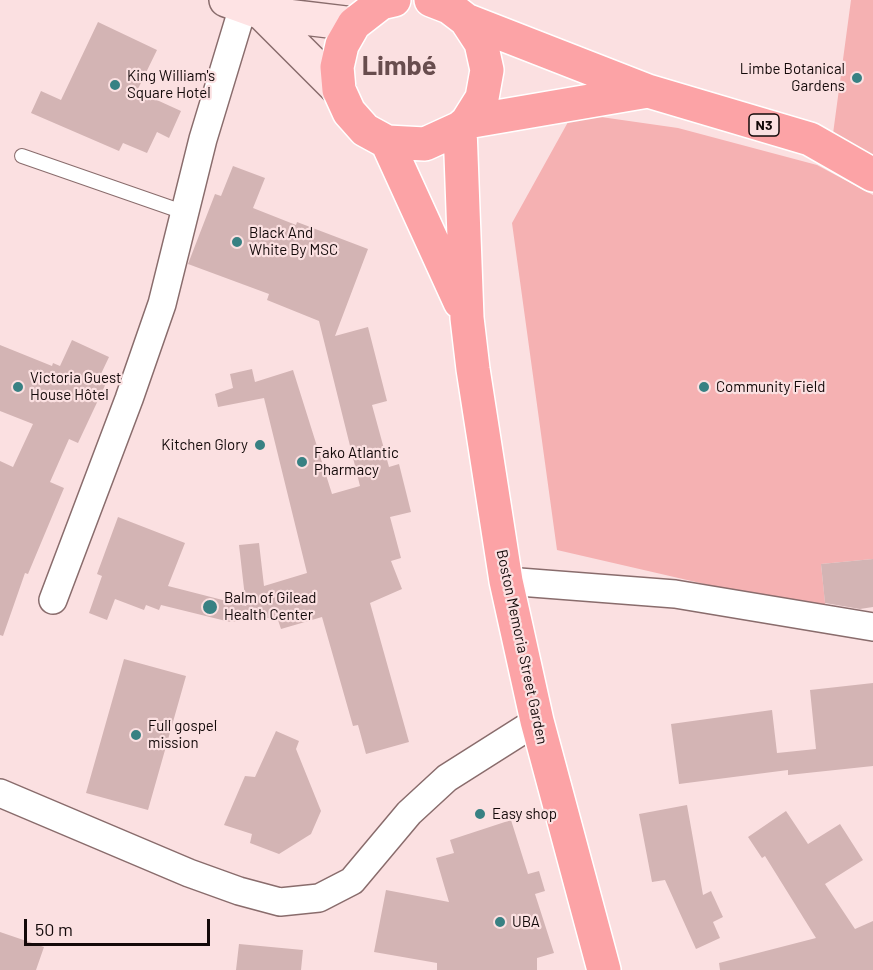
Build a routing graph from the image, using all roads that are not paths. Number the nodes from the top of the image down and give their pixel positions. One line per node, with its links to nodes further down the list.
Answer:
1 (394, 0): 4 (highway)
2 (244, 7): 4 (street); 5 (street); 11 (street)
3 (448, 7): 6 (highway); 7 (highway)
4 (358, 14): 5 (highway)
5 (339, 90): 8 (highway)
6 (648, 91): 7 (highway); 10 (highway, N3)
7 (463, 125): 8 (highway); 12 (highway, Boston Memoria Street Garden)
8 (387, 142): 12 (highway, Boston Memoria Street Garden)
9 (22, 156): 11 (lane)
10 (873, 175)
11 (186, 213): 14 (street)
12 (467, 318): 13 (highway, Boston Memoria Street Garden)
13 (506, 581): 15 (street); 16 (highway, Boston Memoria Street Garden)
14 (54, 600)
15 (873, 627)
16 (537, 721): 17 (street); 18 (highway, Boston Memoria Street Garden)
17 (0, 793)
18 (604, 970)

